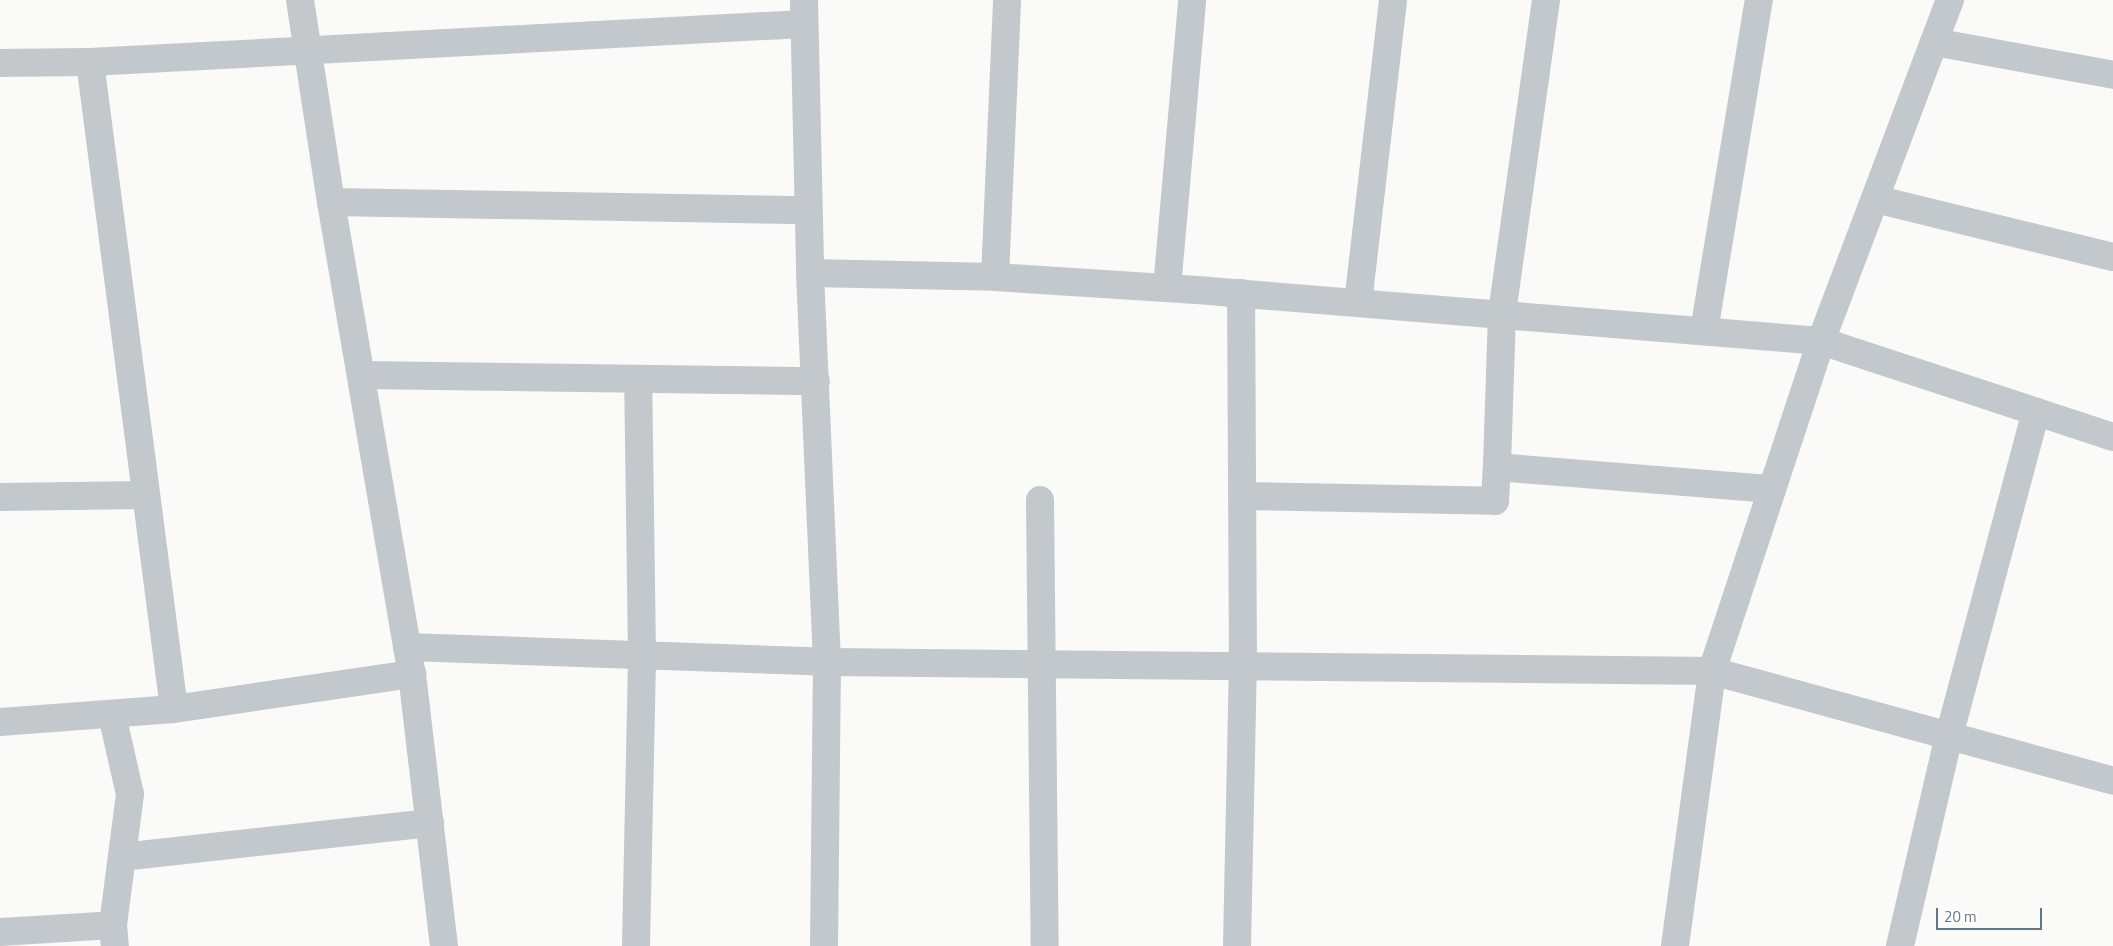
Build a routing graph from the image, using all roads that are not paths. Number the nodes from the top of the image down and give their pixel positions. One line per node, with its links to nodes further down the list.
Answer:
1 (300, 0): 10 (street)
2 (1007, 0): 19 (street)
3 (1192, 0): 20 (street)
4 (1393, 0): 22 (street)
5 (1546, 0): 23 (street)
6 (1759, 0): 24 (street)
7 (1950, 0): 9 (street)
8 (804, 12): 10 (street); 16 (street)
9 (1934, 42): 13 (street); 14 (street)
10 (308, 49): 11 (street); 15 (street)
11 (90, 62): 12 (street); 33 (street)
12 (0, 63)
13 (2113, 75)
14 (1874, 199): 17 (street); 25 (street)
15 (331, 202): 16 (street); 26 (street)
16 (808, 210): 18 (street)
17 (2113, 257)
18 (810, 273): 19 (street); 28 (street)
19 (995, 277): 20 (street)
20 (1167, 288): 21 (street)
21 (1241, 293): 22 (street); 35 (street)
22 (1358, 303): 23 (street)
23 (1502, 314): 24 (street); 31 (street)
24 (1704, 331): 25 (street)
25 (1821, 341): 29 (street); 32 (street)
26 (362, 375): 27 (street); 37 (street)
27 (638, 379): 28 (street); 38 (street)
28 (816, 381): 39 (street)
29 (2036, 411): 30 (street); 47 (street)
30 (2113, 437)
31 (1497, 467): 32 (street); 35 (street)
32 (1772, 489): 42 (street)
33 (144, 495): 34 (street); 44 (street)
34 (0, 496)
35 (1242, 496): 41 (street)
36 (1040, 500): 40 (street)
37 (407, 647): 38 (street); 43 (street)
38 (642, 655): 39 (street); 54 (street)
39 (828, 662): 40 (street); 55 (street)
40 (1044, 664): 41 (street); 56 (street)
41 (1243, 665): 42 (street); 57 (street)
42 (1712, 671): 47 (street); 58 (street)
43 (412, 674): 44 (street); 49 (street)
44 (174, 709): 45 (street)
45 (112, 715): 46 (street); 50 (street)
46 (0, 722)
47 (1949, 736): 48 (street); 59 (street)
48 (2113, 782)
49 (430, 823): 50 (street); 53 (street)
50 (122, 857): 52 (street)
51 (0, 932): 52 (street)
52 (114, 936)
53 (444, 946)
54 (636, 946)
55 (824, 946)
56 (1045, 946)
57 (1237, 946)
58 (1675, 946)
59 (1900, 946)

